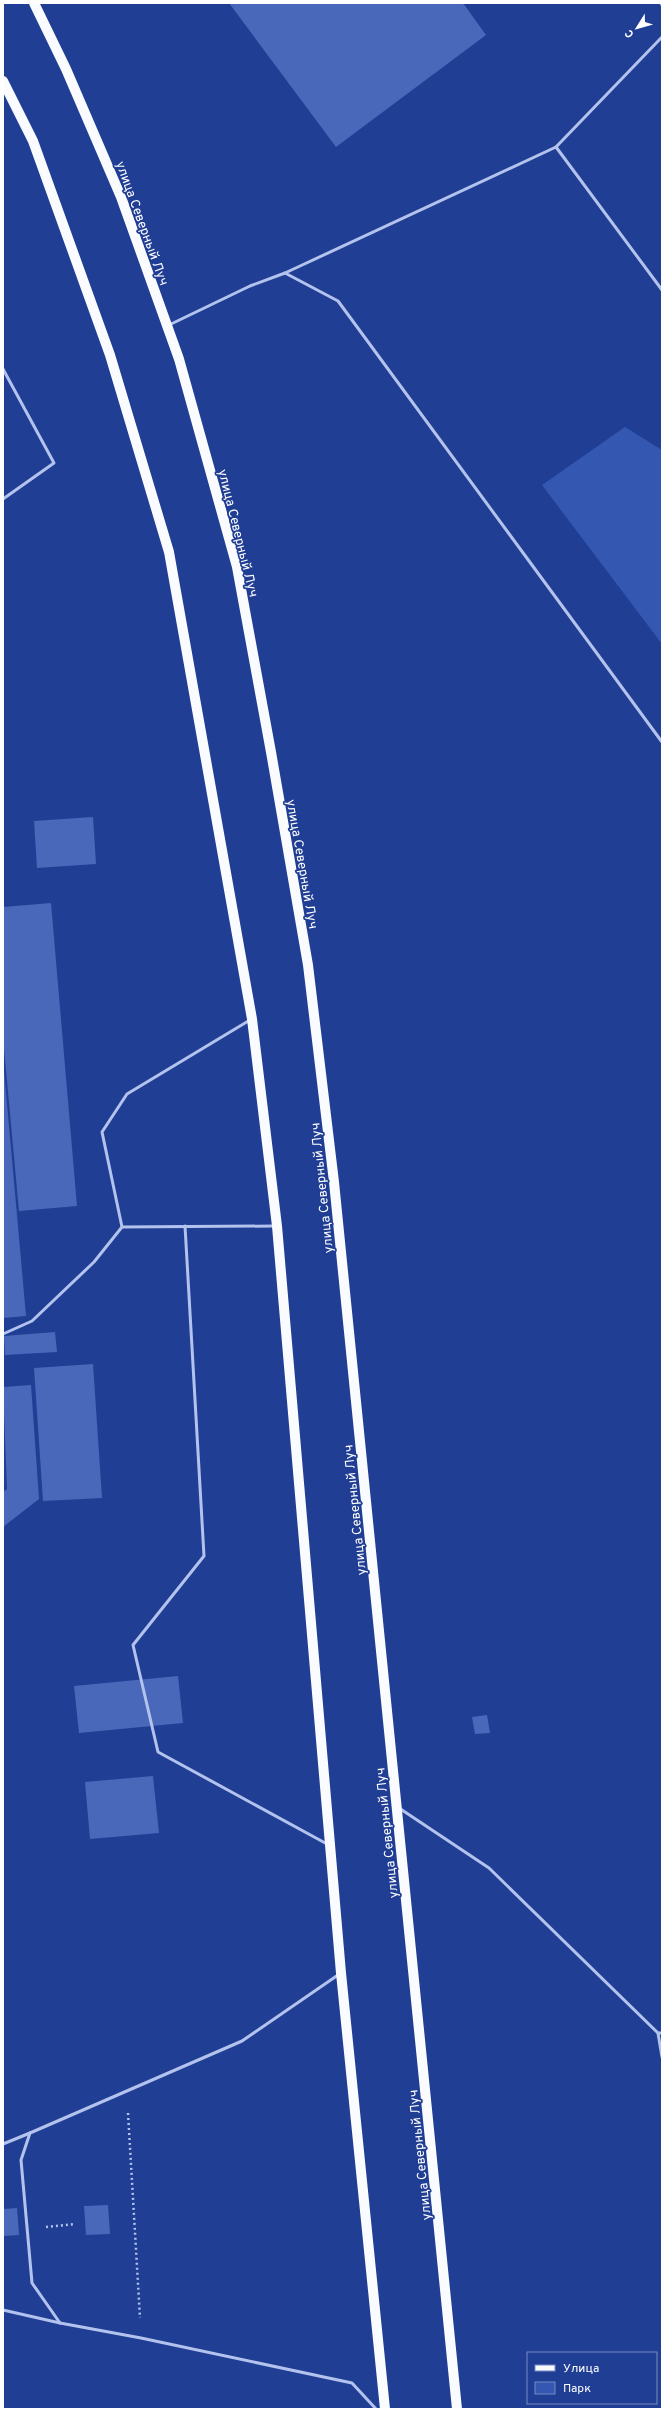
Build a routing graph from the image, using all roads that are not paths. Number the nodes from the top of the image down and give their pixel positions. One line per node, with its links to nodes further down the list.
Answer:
1 (34, 3): 7 (main road, улица Северный Луч)
2 (662, 37): 4 (lane)
3 (3, 81): 11 (main road)
4 (556, 147): 5 (lane); 6 (lane)
5 (285, 273): 7 (lane); 10 (lane)
6 (662, 290)
7 (167, 326): 16 (main road, улица Северный Луч)
8 (3, 369): 9 (lane)
9 (3, 499)
10 (662, 742)
11 (252, 1019): 13 (main road); 14 (lane)
12 (185, 1226): 13 (lane); 14 (lane); 17 (lane)
13 (277, 1226): 17 (main road)
14 (122, 1227): 15 (lane)
15 (3, 1334)
16 (397, 1806): 19 (lane); 28 (main road, улица Северный Луч)
17 (330, 1846): 18 (main road)
18 (341, 1973): 22 (lane); 27 (main road)
19 (658, 2033): 20 (lane); 21 (lane)
20 (662, 2033)
21 (662, 2057)
22 (30, 2133): 23 (lane); 25 (lane)
23 (3, 2144)
24 (3, 2310): 25 (lane)
25 (60, 2323): 26 (lane)
26 (376, 2409)
27 (385, 2409)
28 (457, 2409)

